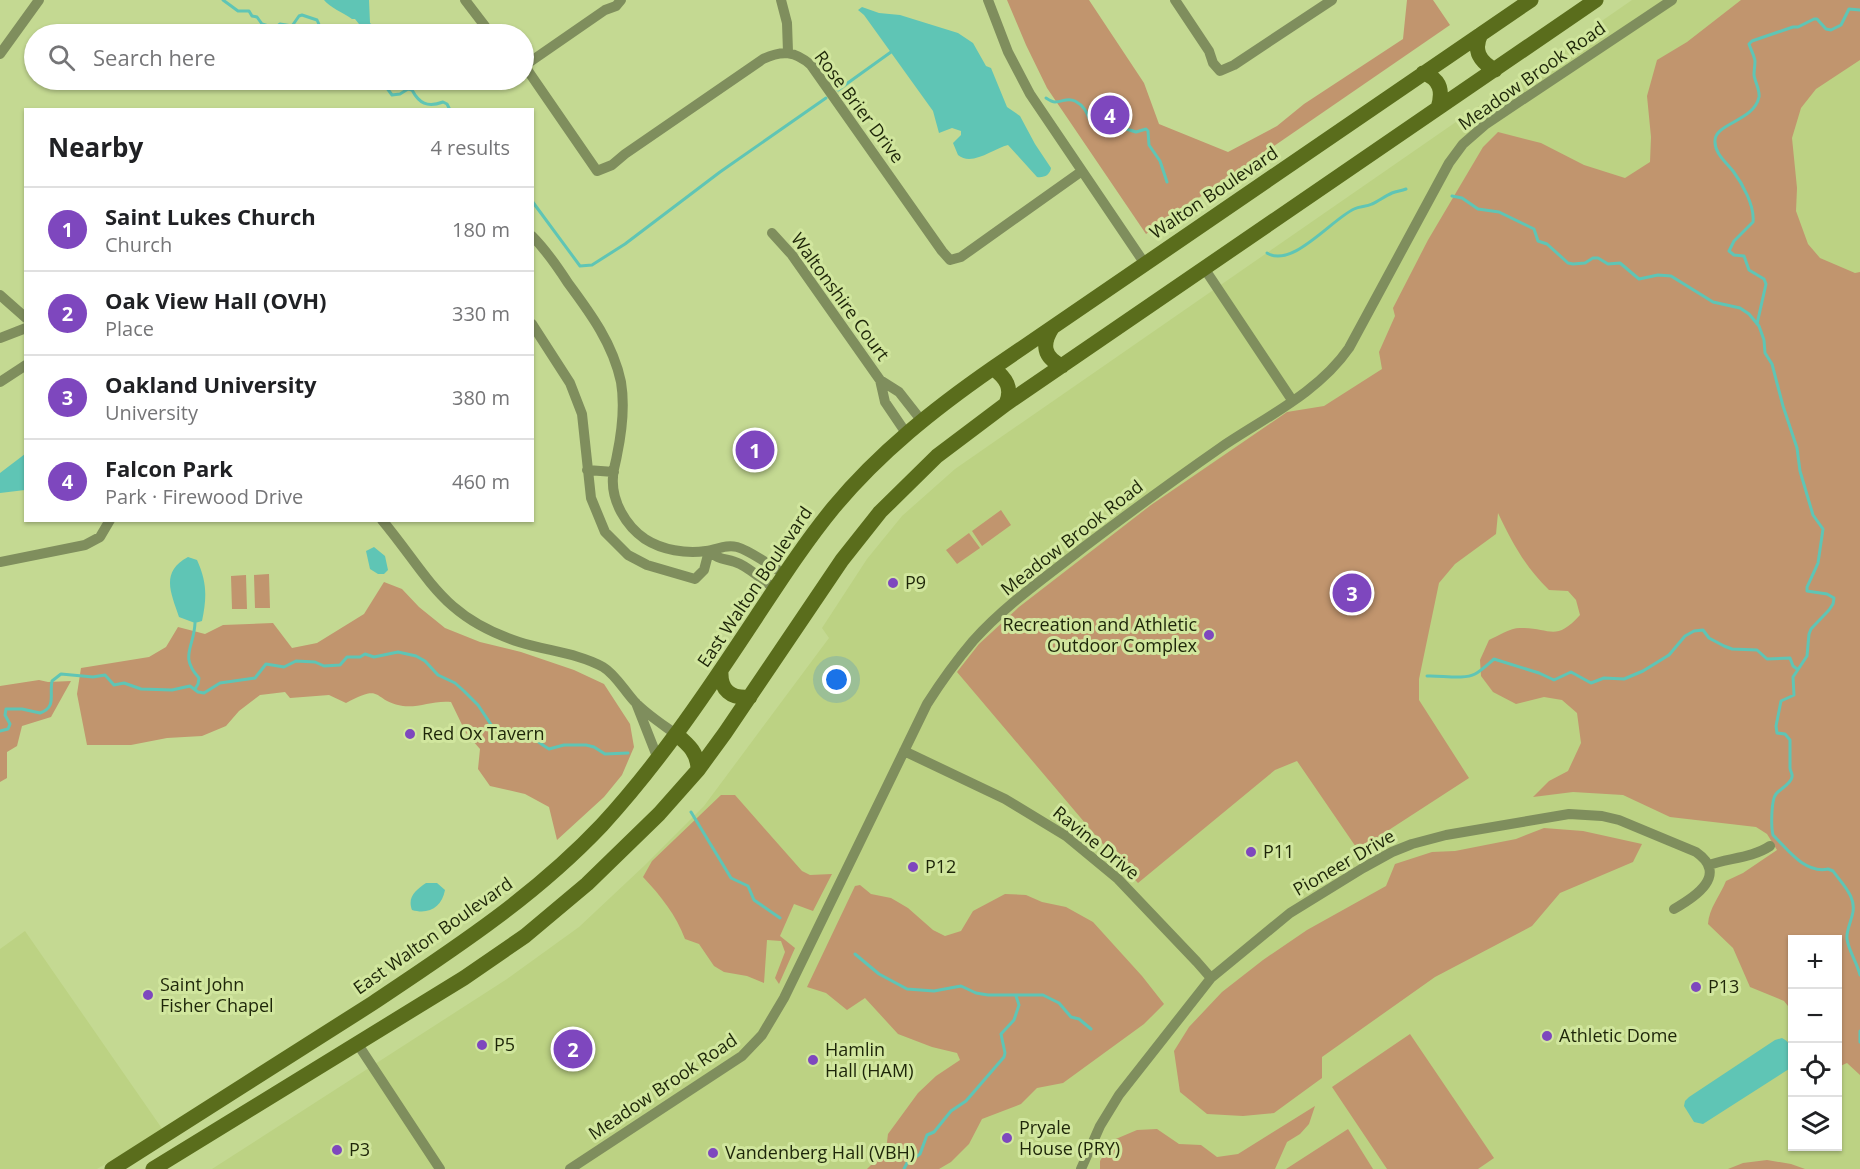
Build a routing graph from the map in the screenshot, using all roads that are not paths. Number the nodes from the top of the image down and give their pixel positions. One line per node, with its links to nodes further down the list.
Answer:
1 (39, 0): 14 (street)
2 (465, 0): 11 (street)
3 (621, 0): 15 (street)
4 (780, 0): 13 (street)
5 (988, 0): 20 (street)
6 (1175, 0): 7 (street)
7 (1332, 0)
8 (1531, 0): 12 (main road, Walton Boulevard)
9 (1596, 0): 16 (main road)
10 (1672, 0): 36 (street, Meadow Brook Road)
11 (483, 24)
12 (1481, 34): 16 (main road); 17 (main road, Walton Boulevard)
13 (788, 52): 18 (street, Rose Brier Drive); 20 (street, Rose Brier Drive)
14 (0, 54)
15 (534, 59)
16 (1494, 70): 19 (main road)
17 (1423, 73): 19 (main road); 23 (main road, Walton Boulevard)
18 (534, 80)
19 (1438, 108): 24 (main road)
20 (1082, 171): 23 (street)
21 (772, 234): 34 (street, Waltonshire Court)
22 (534, 238): 41 (street)
23 (1145, 264): 28 (main road, Walton Boulevard)
24 (1204, 268): 32 (main road); 36 (street)
25 (0, 295): 26 (street)
26 (24, 316)
27 (534, 327): 40 (street)
28 (1052, 328): 32 (main road); 33 (main road, Walton Boulevard)
29 (24, 329): 30 (street)
30 (0, 338)
31 (24, 366): 35 (street)
32 (1062, 366): 37 (main road)
33 (993, 368): 37 (main road); 38 (main road, Walton Boulevard)
34 (880, 380): 38 (street, Waltonshire Court); 39 (street, Waltonshire Court)
35 (0, 382)
36 (1292, 400): 54 (street, Meadow Brook Road)
37 (1006, 404): 51 (main road)
38 (921, 420): 39 (main road, East Walton Boulevard)
39 (906, 433): 48 (main road, East Walton Boulevard)
40 (587, 470): 41 (street); 44 (street)
41 (614, 472): 44 (street)
42 (109, 522): 46 (street)
43 (384, 522): 52 (street)
44 (709, 551): 45 (street); 47 (street)
45 (751, 554): 47 (street); 48 (street)
46 (0, 562)
47 (744, 566): 49 (street)
48 (784, 574): 49 (main road, East Walton Boulevard)
49 (775, 589): 50 (main road, East Walton Boulevard)
50 (721, 671): 51 (main road); 53 (main road, East Walton Boulevard)
51 (750, 697): 56 (main road)
52 (636, 703): 53 (street); 55 (street)
53 (676, 735): 55 (main road, East Walton Boulevard); 56 (main road)
54 (904, 751): 60 (street, Ravine Drive); 67 (street, Meadow Brook Road)
55 (658, 759): 62 (main road, East Walton Boulevard)
56 (698, 770): 61 (main road)
57 (1770, 846): 58 (street)
58 (1709, 865): 59 (street); 60 (street, Pioneer Drive)
59 (1674, 909)
60 (1211, 978): 68 (street, Pioneer Drive)
61 (357, 1043): 63 (main road); 66 (street)
62 (233, 1092): 63 (main road); 64 (main road, East Walton Boulevard)
63 (240, 1116): 65 (main road)
64 (112, 1169)
65 (153, 1169)
66 (440, 1169)
67 (570, 1169)
68 (1081, 1169)

